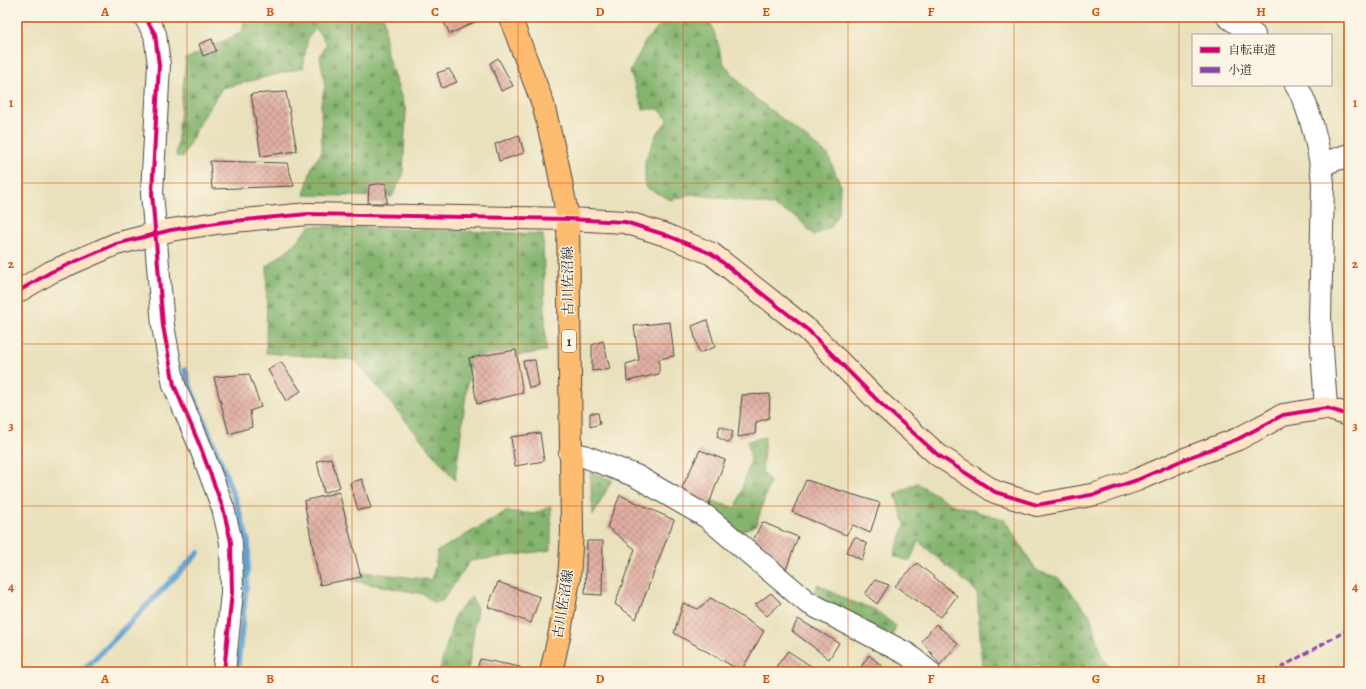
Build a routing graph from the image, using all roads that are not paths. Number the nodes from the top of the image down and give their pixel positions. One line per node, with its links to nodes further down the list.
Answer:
1 (145, 17): 9 (street)
2 (510, 17): 8 (main road, 古川佐沼線 / 1)
3 (1228, 17): 4 (street)
4 (1253, 34)
5 (1296, 86): 7 (street)
6 (1349, 155): 7 (street)
7 (1322, 164): 11 (street)
8 (568, 219): 9 (street); 11 (street); 13 (main road, 古川佐沼線 / 1)
9 (156, 234): 10 (street); 14 (street)
10 (17, 292)
11 (1326, 408): 12 (street)
12 (1349, 415)
13 (570, 454): 15 (main road, 古川佐沼線 / 1); 16 (street)
14 (224, 672)
15 (551, 672)
16 (929, 672)

